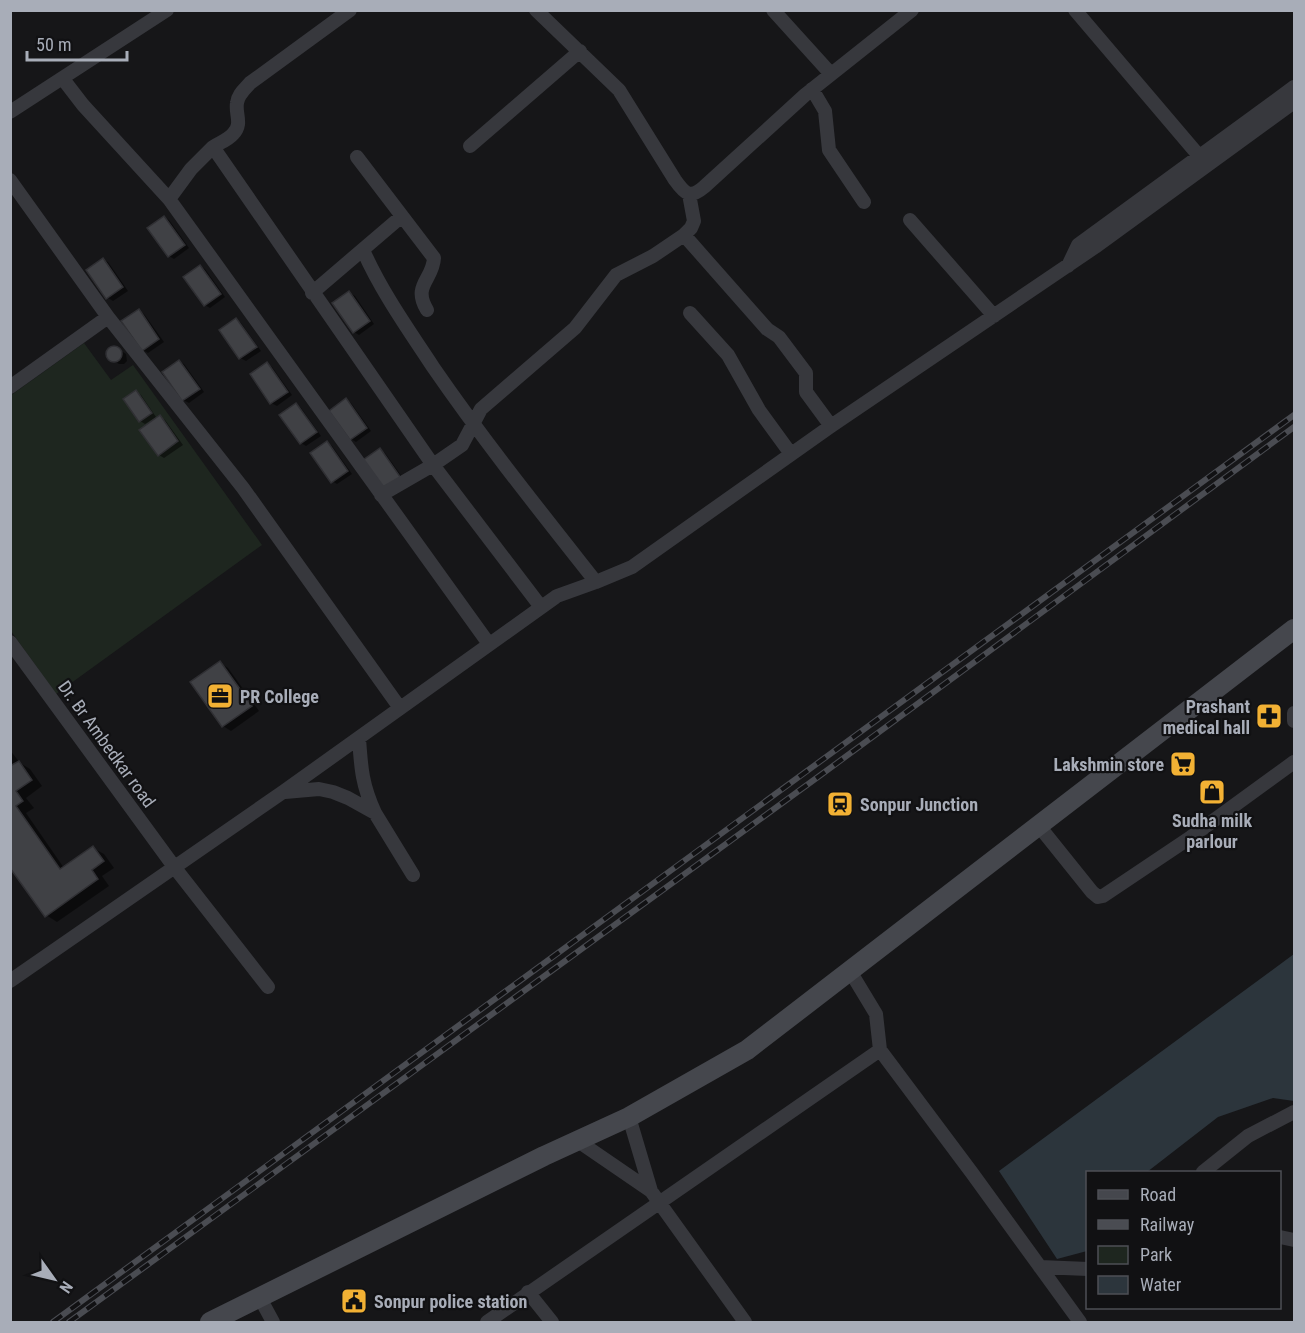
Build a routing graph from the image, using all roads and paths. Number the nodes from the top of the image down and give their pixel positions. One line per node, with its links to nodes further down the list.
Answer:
1 (167, 10): 9 (street)
2 (350, 10): 15 (street)
3 (536, 10): 7 (street)
4 (773, 10): 8 (street)
5 (912, 10): 8 (street)
6 (1075, 10): 17 (street)
7 (580, 51): 14 (street); 19 (street)
8 (831, 74): 11 (street)
9 (63, 79): 13 (street); 20 (street)
10 (1294, 87): 17 (street)
11 (812, 89): 19 (street); 21 (street)
12 (1294, 102): 26 (street)
13 (10, 112)
14 (470, 146)
15 (213, 147): 20 (street); 27 (street)
16 (357, 157): 22 (street)
17 (1200, 157): 26 (street)
18 (10, 180): 31 (street)
19 (689, 194): 24 (street)
20 (169, 199): 37 (street)
21 (864, 202)
22 (402, 216): 25 (street); 28 (street)
23 (910, 220): 30 (street)
24 (684, 235): 33 (street); 34 (street)
25 (363, 250): 27 (street); 33 (street)
26 (1068, 266): 30 (street)
27 (312, 292): 36 (street)
28 (428, 310)
29 (690, 313): 35 (street)
30 (994, 316): 34 (street)
31 (108, 317): 32 (street); 43 (street)
32 (10, 387)
33 (472, 424): 36 (street); 38 (street)
34 (831, 426): 35 (street)
35 (791, 454): 38 (street)
36 (433, 465): 37 (street); 39 (street)
37 (381, 495): 42 (street)
38 (596, 582): 39 (street)
39 (541, 607): 42 (street)
40 (1294, 629): 50 (main road)
41 (10, 642): 51 (street, Dr. Br Ambedkar road)
42 (489, 644): 43 (street)
43 (400, 708): 46 (street)
44 (1294, 712): 45 (street)
45 (1294, 721)
46 (359, 738): 48 (street); 49 (street)
47 (1294, 762): 50 (street)
48 (283, 792): 49 (street); 51 (street)
49 (375, 813): 52 (street)
50 (1039, 826): 53 (main road)
51 (175, 868): 54 (street); 55 (street, Dr. Br Ambedkar road)
52 (413, 875)
53 (850, 971): 56 (street); 58 (main road)
54 (10, 981)
55 (268, 987)
56 (880, 1050): 61 (street); 62 (street)
57 (1294, 1112): 60 (street)
58 (629, 1117): 59 (main road); 61 (street)
59 (578, 1141): 61 (street); 65 (main road)
60 (1205, 1171)
61 (655, 1196): 64 (street); 70 (street)
62 (1040, 1267): 63 (street); 71 (street)
63 (1086, 1269)
64 (528, 1292): 68 (street); 69 (street)
65 (260, 1298): 66 (main road); 67 (street)
66 (210, 1323)
67 (273, 1323)
68 (487, 1323)
69 (552, 1323)
70 (746, 1323)
71 (1080, 1323)

